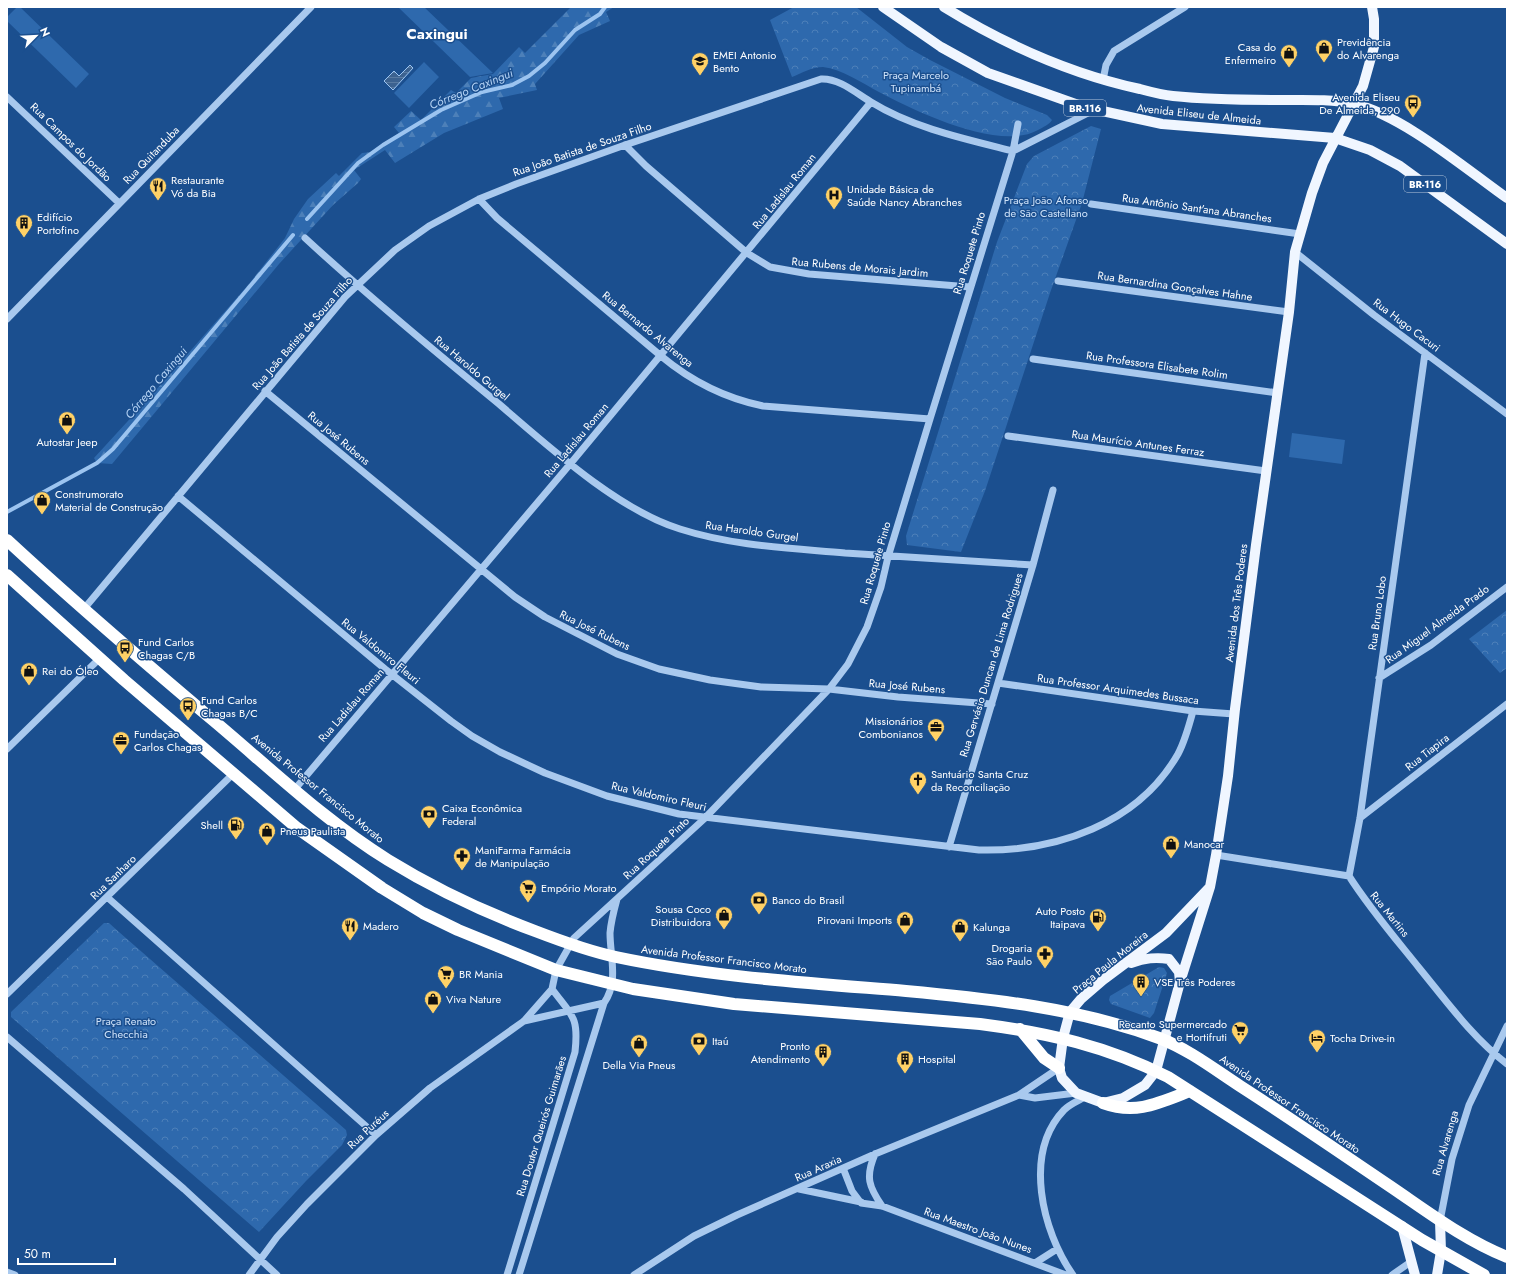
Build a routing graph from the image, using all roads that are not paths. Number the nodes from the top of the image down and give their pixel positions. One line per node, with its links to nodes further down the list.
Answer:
1 (311, 7): 17 (street, Rua Quitanduba)
2 (884, 7): 10 (main road, Avenida Eliseu de Almeida / BR-116)
3 (944, 7): 6 (main road, Avenida Eliseu de Almeida)
4 (1184, 7): 6 (street)
5 (1372, 7): 9 (main road, Avenida dos Três Poderes)
6 (1103, 80): 9 (main road, Avenida Eliseu de Almeida)
7 (7, 97): 17 (street, Rua Campos do Jordão)
8 (872, 102): 13 (street, Rua João Batista de Souza Filho); 14 (street, Rua João Batista de Souza Filho); 23 (street, Rua Ladislau Roman)
9 (1354, 104): 12 (main road, Avenida dos Três Poderes); 15 (main road, Avenida Eliseu de Almeida)
10 (1094, 110): 12 (main road, Avenida Eliseu de Almeida / BR-116); 14 (street)
11 (1018, 124): 14 (street, Rua Roquete Pinto)
12 (1335, 138): 19 (main road, Avenida dos Três Poderes); 21 (main road, Avenida Eliseu de Almeida / BR-116)
13 (625, 145): 16 (street, Rua João Batista de Souza Filho); 23 (street, Rua Rubens de Morais Jardim)
14 (1013, 151): 26 (street, Rua Roquete Pinto)
15 (1507, 198)
16 (479, 199): 25 (street, Rua João Batista de Souza Filho); 30 (street, Rua Bernardo Alvarenga)
17 (119, 203): 28 (street, Rua Quitanduba)
18 (1091, 204): 19 (street, Rua Antônio Sant'ana Abranches)
19 (1300, 234): 22 (main road, Avenida dos Três Poderes)
20 (305, 238): 25 (street, Rua Haroldo Gurgel)
21 (1507, 244)
22 (1295, 252): 27 (main road, Avenida dos Três Poderes); 29 (street, Rua Hugo Cacuri)
23 (747, 253): 26 (street, Rua Rubens de Morais Jardim); 30 (street, Rua Ladislau Roman)
24 (1058, 281): 27 (street, Rua Bernardina Gonçalves Hahne)
25 (356, 285): 32 (street, Rua João Batista de Souza Filho); 37 (street, Rua Haroldo Gurgel)
26 (970, 287): 35 (street, Rua Roquete Pinto)
27 (1289, 312): 33 (main road, Avenida dos Três Poderes)
28 (7, 319)
29 (1425, 353): 34 (street, Rua Hugo Cacuri); 50 (street, Rua Bruno Lobo)
30 (661, 356): 35 (street, Rua Bernardo Alvarenga); 37 (street, Rua Ladislau Roman)
31 (1033, 359): 33 (street, Rua Professora Elisabete Rolim)
32 (265, 391): 40 (street, Rua João Batista de Souza Filho); 44 (street, Rua José Rubens)
33 (1278, 393): 38 (main road, Avenida dos Três Poderes)
34 (1507, 414)
35 (930, 419): 42 (street, Rua Roquete Pinto)
36 (1008, 436): 38 (street, Rua Maurício Antunes Ferraz)
37 (571, 463): 42 (street, Rua Haroldo Gurgel); 44 (street, Rua Ladislau Roman)
38 (1266, 471): 56 (main road, Avenida dos Três Poderes)
39 (1052, 490): 43 (street, Rua Gervásio Duncan de Lima Rodrigues)
40 (178, 496): 47 (street, Rua João Batista de Souza Filho); 49 (street, Rua Valdomiro Fleuri)
41 (7, 540): 47 (highway, Avenida Professor Francisco Morato)
42 (888, 557): 43 (street, Rua Haroldo Gurgel); 52 (street, Rua Roquete Pinto)
43 (1032, 565): 51 (street, Rua Gervásio Duncan de Lima Rodrigues)
44 (481, 570): 49 (street, Rua Ladislau Roman); 52 (street, Rua José Rubens)
45 (7, 575): 48 (highway)
46 (1507, 587): 50 (street, Rua Miguel Almeida Prado)
47 (83, 610): 59 (highway, Avenida Professor Francisco Morato)
48 (100, 658): 57 (street); 58 (highway)
49 (392, 675): 59 (street, Rua Ladislau Roman); 61 (street, Rua Valdomiro Fleuri)
50 (1379, 678): 60 (street, Rua Bruno Lobo)
51 (998, 683): 53 (street, Rua Gervásio Duncan de Lima Rodrigues); 55 (street, Rua Professor Arquimedes Bussaca)
52 (829, 689): 53 (street, Rua José Rubens); 61 (street, Rua Roquete Pinto)
53 (992, 704): 62 (street, Rua Gervásio Duncan de Lima Rodrigues)
54 (1507, 704): 60 (street, Rua Tiapira)
55 (1193, 712): 56 (street, Rua Professor Arquimedes Bussaca); 62 (street, Rua Valdomiro Fleuri)
56 (1234, 714): 63 (main road, Avenida dos Três Poderes)
57 (7, 749)
58 (233, 774): 66 (street, Rua Sanharo); 71 (highway)
59 (294, 789): 68 (highway, Avenida Professor Francisco Morato)
60 (1360, 818): 64 (street, Rua Bruno Lobo)
61 (704, 819): 62 (street, Rua Valdomiro Fleuri); 67 (street, Rua Roquete Pinto)
62 (949, 847)
63 (1216, 855): 64 (street); 65 (main road, Avenida dos Três Poderes)
64 (1349, 876): 85 (street, Rua Martins)
65 (1210, 888): 70 (main road, Praça Paula Moreira); 72 (main road, Avenida dos Três Poderes)
66 (107, 897): 75 (street, Rua Sanharo); 93 (street)
67 (617, 898): 68 (street, Rua Roquete Pinto); 69 (street)
68 (570, 944): 69 (highway, Avenida Professor Francisco Morato); 71 (street, Rua Roquete Pinto)
69 (612, 956): 73 (street); 78 (highway, Avenida Professor Francisco Morato)
70 (1121, 967): 72 (main road); 78 (main road, Praça Paula Moreira)
71 (556, 970): 73 (highway); 74 (street, Rua Puréus)
72 (1180, 982): 84 (main road, Avenida dos Três Poderes)
73 (613, 985): 76 (street); 81 (highway)
74 (552, 989): 77 (street, Rua Doutor Queirós Guimarães); 79 (street, Rua Puréus)
75 (7, 994)
76 (604, 1003): 77 (street, Rua Puréus); 113 (street, Rua Doutor Queirós Guimarães)
77 (570, 1010): 79 (street, Rua Puréus); 112 (street, Rua Doutor Queirós Guimarães)
78 (1070, 1012): 83 (main road, Praça Paula Moreira); 84 (highway, Avenida Professor Francisco Morato)
79 (524, 1021): 93 (street, Rua Puréus)
80 (1507, 1026): 85 (street, Rua Alvarenga)
81 (1020, 1029): 83 (highway); 87 (highway)
82 (7, 1038): 104 (street)
83 (1063, 1038): 87 (main road, Praça Paula Moreira); 88 (highway)
84 (1164, 1040): 88 (main road, Avenida dos Três Poderes); 99 (highway, Avenida Professor Francisco Morato)
85 (1493, 1053): 86 (street, Rua Martins); 99 (street, Rua Alvarenga)
86 (1507, 1064)
87 (1059, 1068): 90 (street, Rua Araxia); 91 (main road)
88 (1156, 1071): 89 (highway); 92 (main road)
89 (1190, 1091): 92 (highway); 100 (highway)
90 (1019, 1095): 91 (street, Rua Araxia); 94 (street, Rua Araxia)
91 (1081, 1095): 92 (main road); 101 (street)
92 (1103, 1103)
93 (376, 1135): 104 (street, Rua Puréus)
94 (875, 1154): 95 (street, Rua Araxia); 98 (street)
95 (843, 1168): 96 (street, Rua Araxia); 97 (street)
96 (798, 1189): 97 (street, Rua Maestro João Nunes); 114 (street, Rua Araxia)
97 (861, 1202): 98 (street, Rua Maestro João Nunes)
98 (882, 1206): 106 (street, Rua Maestro João Nunes)
99 (1440, 1220): 102 (main road, Rua Alvarenga); 103 (highway, Avenida Professor Francisco Morato)
100 (1402, 1226): 102 (highway); 105 (main road)
101 (1057, 1249): 106 (street); 116 (street)
102 (1441, 1251): 108 (highway); 119 (main road, Rua Alvarenga)
103 (1507, 1257)
104 (261, 1258): 110 (street, Rua Puréus); 111 (street)
105 (1412, 1261): 117 (street); 118 (main road)
106 (1035, 1263): 115 (street, Rua Maestro João Nunes)
107 (7, 1272): 109 (street)
108 (1482, 1274): 120 (highway)
109 (15, 1275)
110 (249, 1275)
111 (277, 1275)
112 (508, 1275)
113 (519, 1275)
114 (634, 1275)
115 (1066, 1275)
116 (1073, 1275)
117 (1392, 1275)
118 (1415, 1275)
119 (1437, 1275)
120 (1466, 1275)

